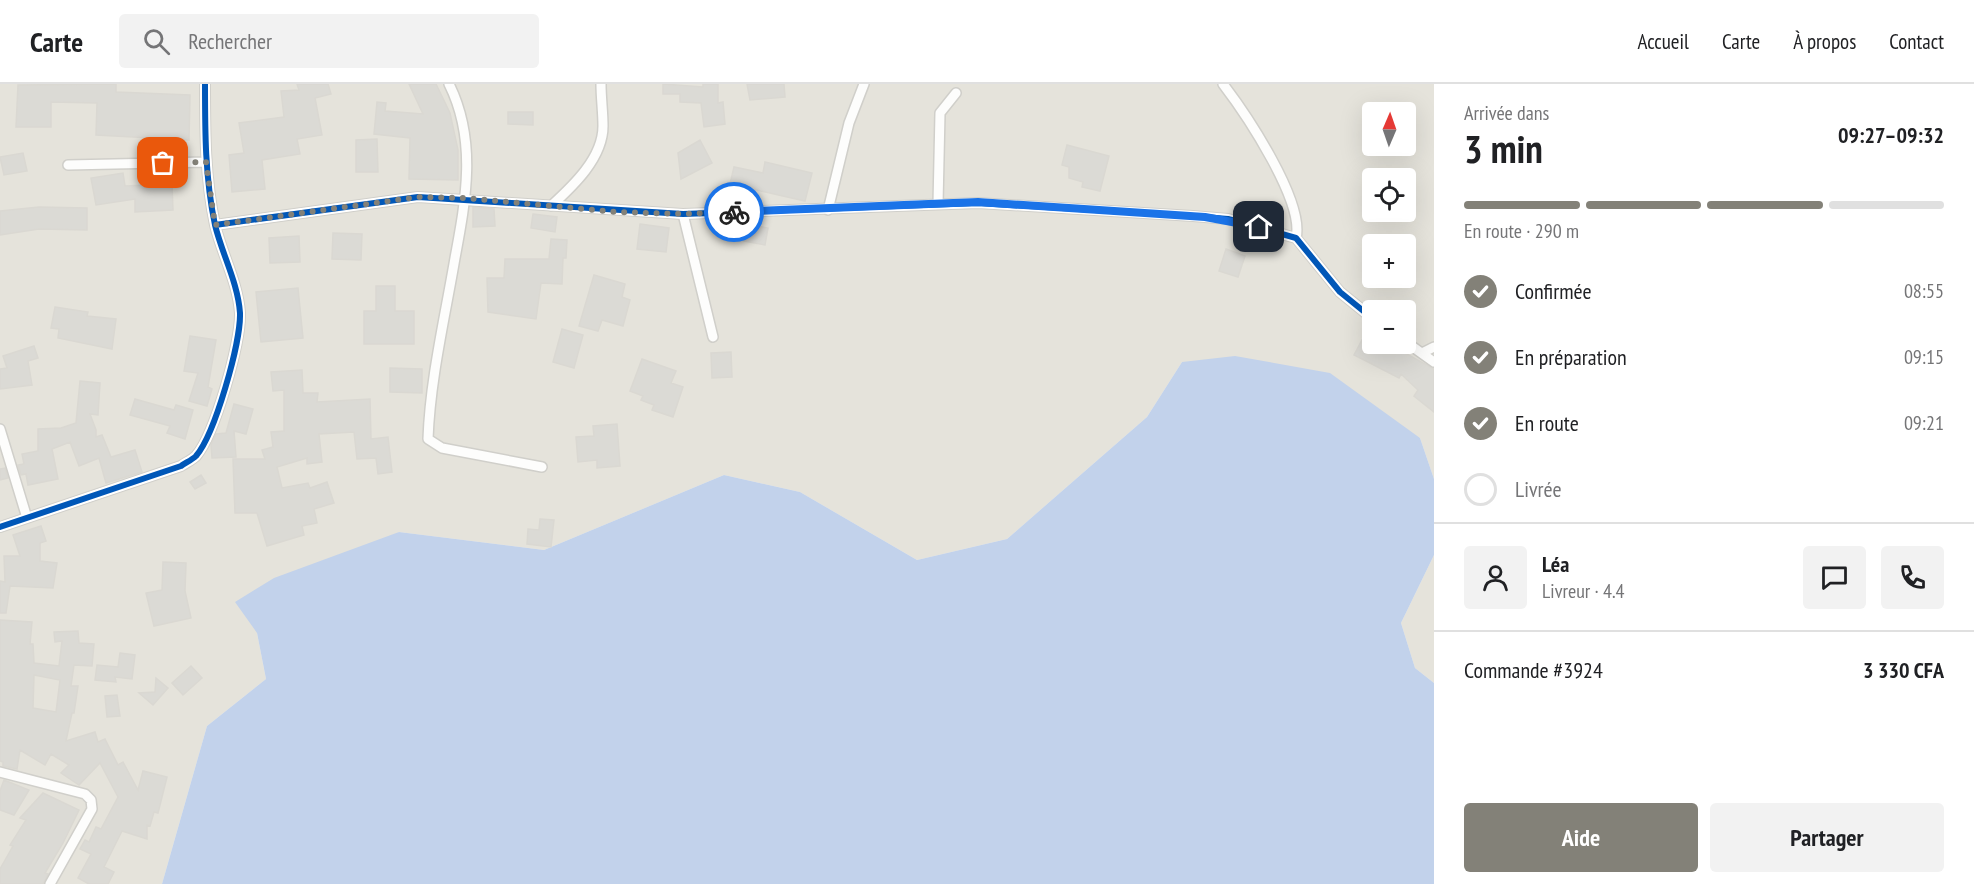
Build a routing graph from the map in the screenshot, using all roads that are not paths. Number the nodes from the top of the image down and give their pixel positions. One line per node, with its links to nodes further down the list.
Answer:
1 (205, 84): 7 (street)
2 (449, 84): 9 (street)
3 (601, 84): 11 (street)
4 (864, 84): 12 (street)
5 (1223, 84): 15 (street)
6 (956, 93): 10 (street)
7 (206, 162): 8 (street); 14 (street)
8 (68, 165)
9 (466, 198): 11 (street); 14 (street); 23 (street)
10 (938, 204): 12 (street); 15 (street)
11 (551, 206): 13 (street)
12 (828, 210): 13 (street)
13 (683, 214): 17 (street)
14 (215, 225): 24 (street)
15 (1296, 238): 16 (street)
16 (1362, 310)
17 (713, 337)
18 (1434, 348): 20 (street)
19 (1416, 349): 20 (street)
20 (1422, 353): 21 (street)
21 (1434, 362)
22 (0, 429): 24 (street)
23 (542, 467)
24 (27, 518): 25 (street)
25 (0, 527)
26 (0, 772): 27 (street)
27 (50, 884)

